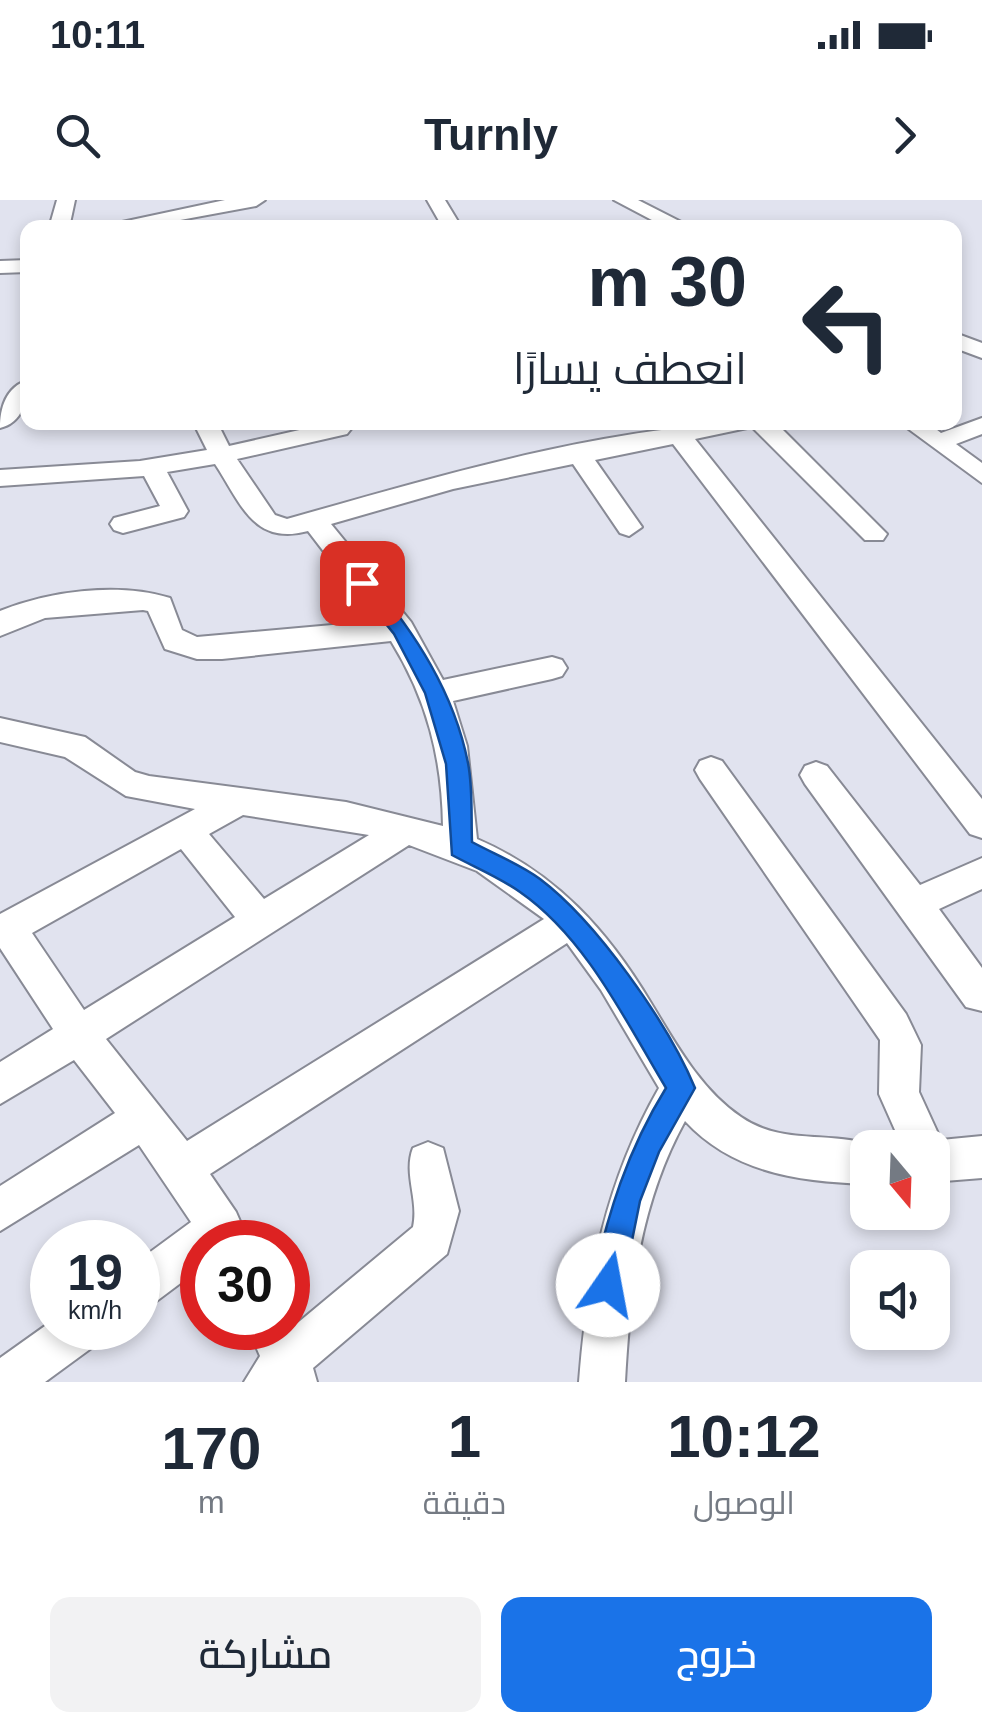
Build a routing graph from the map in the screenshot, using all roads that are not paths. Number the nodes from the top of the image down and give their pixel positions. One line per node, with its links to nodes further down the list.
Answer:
1 (256, 200): 3 (street)
2 (623, 200): 4 (street)
3 (149, 220)
4 (667, 220)
5 (20, 397): 6 (street)
6 (0, 421)
7 (982, 425): 14 (street)
8 (210, 430): 16 (street)
9 (330, 430): 16 (street)
10 (707, 430): 13 (street)
11 (769, 430): 23 (street)
12 (922, 430): 14 (street)
13 (679, 436): 15 (street); 32 (street)
14 (939, 442): 18 (street)
15 (579, 454): 20 (street); 22 (street)
16 (222, 455): 17 (street); 20 (street)
17 (152, 468): 19 (street); 21 (street)
18 (982, 475)
19 (0, 478)
20 (315, 522): 25 (street)
21 (124, 524)
22 (629, 527)
23 (874, 534)
24 (0, 626): 25 (street)
25 (401, 629): 27 (street)
26 (552, 668): 27 (street)
27 (436, 692): 35 (street)
28 (0, 730): 31 (street)
29 (711, 770): 46 (street)
30 (816, 775): 37 (street)
31 (237, 802): 33 (street); 34 (street)
32 (982, 824)
33 (186, 830): 38 (street); 40 (street)
34 (402, 831): 35 (street); 38 (street)
35 (460, 848): 39 (street)
36 (982, 873): 37 (street)
37 (914, 904): 41 (street)
38 (258, 918): 42 (street)
39 (571, 921): 44 (street); 51 (street)
40 (4, 930): 42 (street)
41 (980, 994)
42 (78, 1034): 43 (street); 45 (street)
43 (0, 1084)
44 (681, 1088): 50 (street); 57 (street)
45 (142, 1119): 51 (street); 52 (street)
46 (916, 1130)
47 (982, 1157): 48 (street)
48 (950, 1160)
49 (428, 1163): 55 (street)
50 (850, 1163)
51 (182, 1168): 53 (street)
52 (0, 1210)
53 (215, 1220)
54 (50, 1350): 56 (street)
55 (280, 1363)
56 (6, 1382)
57 (602, 1382)

